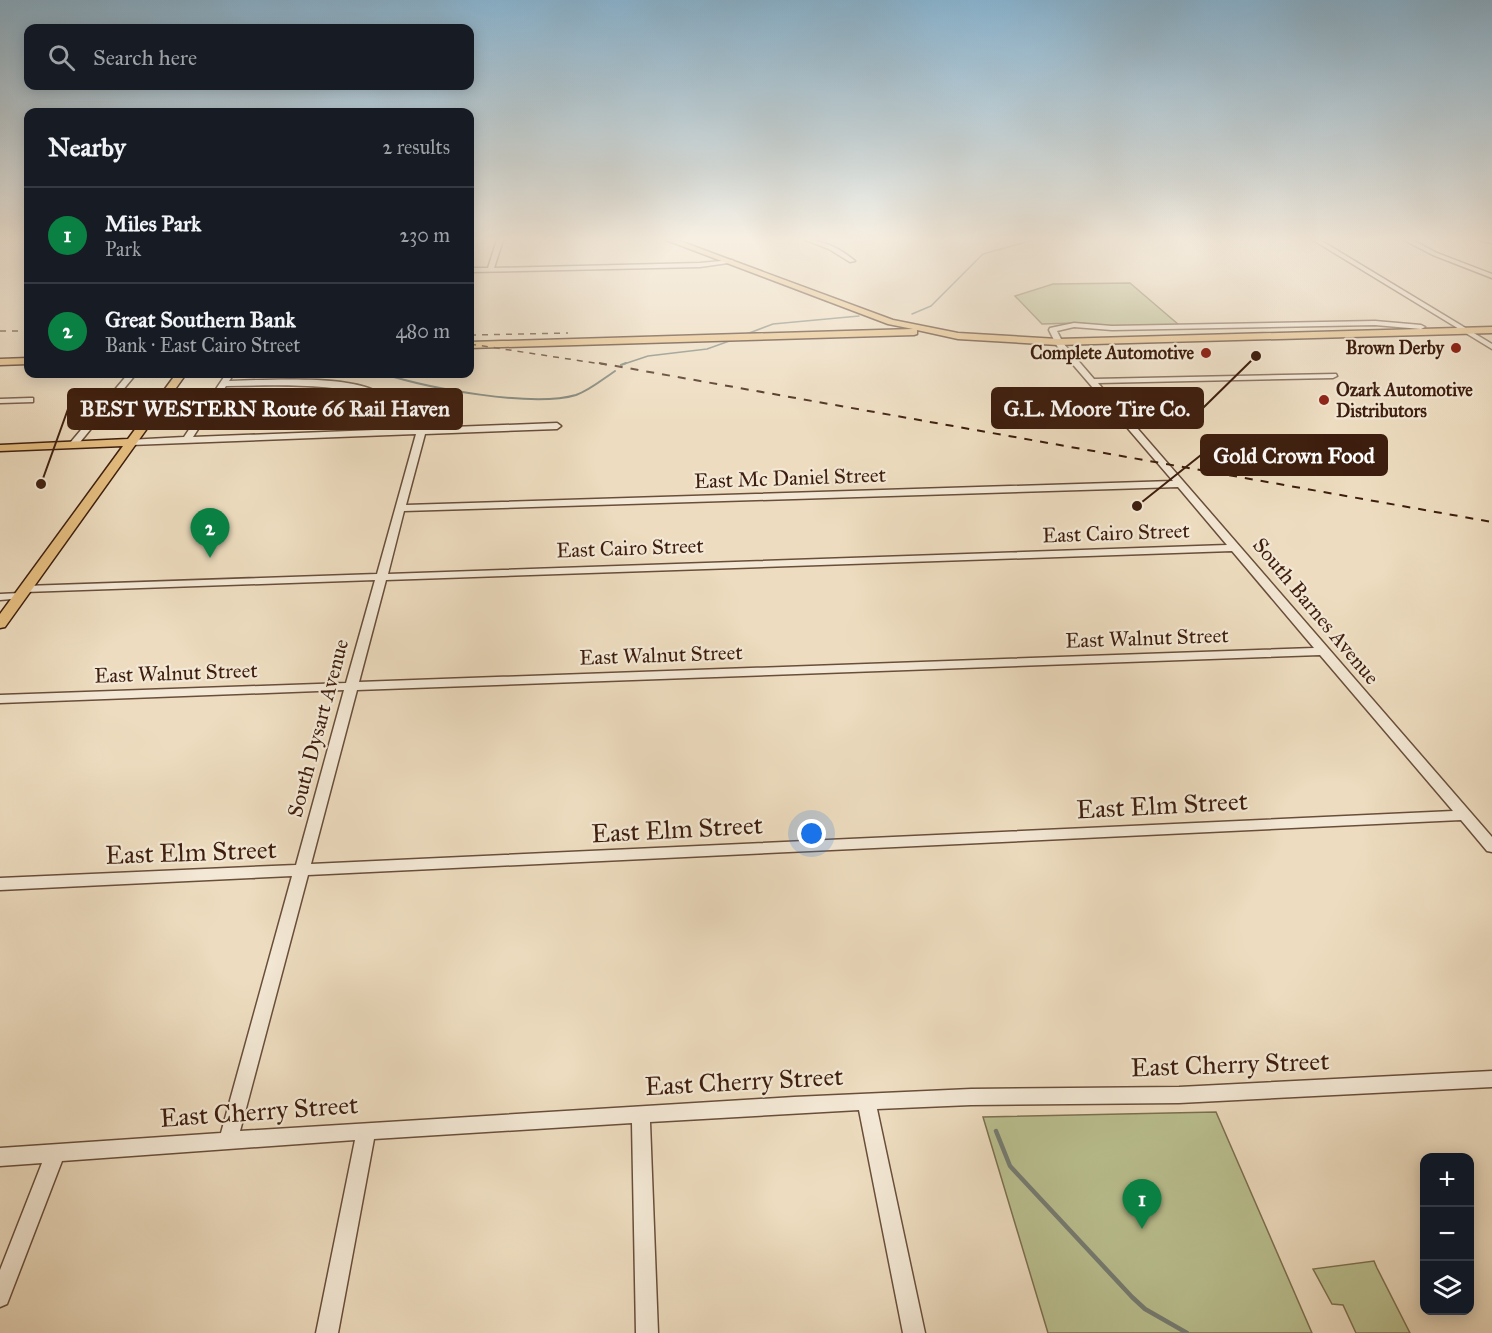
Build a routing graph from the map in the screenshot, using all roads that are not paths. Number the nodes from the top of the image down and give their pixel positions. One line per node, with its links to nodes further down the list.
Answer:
1 (839, 302): 4 (main road)
2 (862, 302): 8 (main road)
3 (1419, 302): 6 (street)
4 (891, 322): 7 (main road); 10 (main road)
5 (1492, 324): 6 (main road)
6 (1462, 328): 9 (main road); 12 (main road); 12 (main road); 14 (street)
7 (933, 330): 8 (main road); 10 (main road); 11 (main road)
8 (980, 330): 12 (main road)
9 (1492, 330)
10 (885, 334): 11 (main road); 13 (main road)
11 (958, 336): 12 (main road)
12 (1057, 339): 21 (street, South Barnes Avenue)
13 (474, 345)
14 (1492, 347)
15 (24, 361): 16 (main road)
16 (3, 364)
17 (1333, 376): 21 (street)
18 (129, 378): 30 (street)
19 (179, 378): 29 (main road)
20 (227, 378): 22 (street)
21 (1093, 381): 32 (street, South Barnes Avenue)
22 (223, 384): 23 (street); 28 (street)
23 (377, 394)
24 (30, 400): 25 (street)
25 (0, 401)
26 (557, 426): 27 (street)
27 (421, 431): 28 (street); 33 (street, South Dysart Avenue)
28 (187, 440): 29 (street)
29 (131, 442): 30 (main road); 36 (main road)
30 (73, 445): 31 (main road)
31 (0, 448)
32 (1182, 484): 33 (street, East Mc Daniel Street); 34 (street, South Barnes Avenue)
33 (400, 508): 35 (street, South Dysart Avenue)
34 (1237, 548): 35 (street, East Cairo Street); 39 (street, South Barnes Avenue)
35 (381, 576): 36 (street, East Cairo Street); 40 (street, South Dysart Avenue)
36 (23, 593): 37 (street, East Cairo Street); 38 (main road)
37 (0, 597)
38 (0, 624)
39 (1324, 651): 40 (street, East Walnut Street); 42 (street, South Barnes Avenue)
40 (352, 686): 41 (street, East Walnut Street); 44 (street, South Dysart Avenue)
41 (0, 699)
42 (1463, 814): 43 (street, South Barnes Avenue); 44 (street, East Elm Street)
43 (1492, 847)
44 (301, 871): 45 (street, East Elm Street); 50 (street, South Dysart Avenue)
45 (0, 884)
46 (1492, 1079): 47 (street, East Cherry Street)
47 (866, 1102): 48 (street, East Cherry Street); 56 (street)
48 (641, 1113): 49 (street, East Cherry Street); 55 (street)
49 (366, 1131): 50 (street, East Cherry Street); 54 (street)
50 (228, 1140): 51 (street, East Cherry Street)
51 (55, 1154): 52 (street, East Cherry Street); 53 (street)
52 (0, 1157)
53 (0, 1298)
54 (327, 1333)
55 (647, 1333)
56 (914, 1333)

